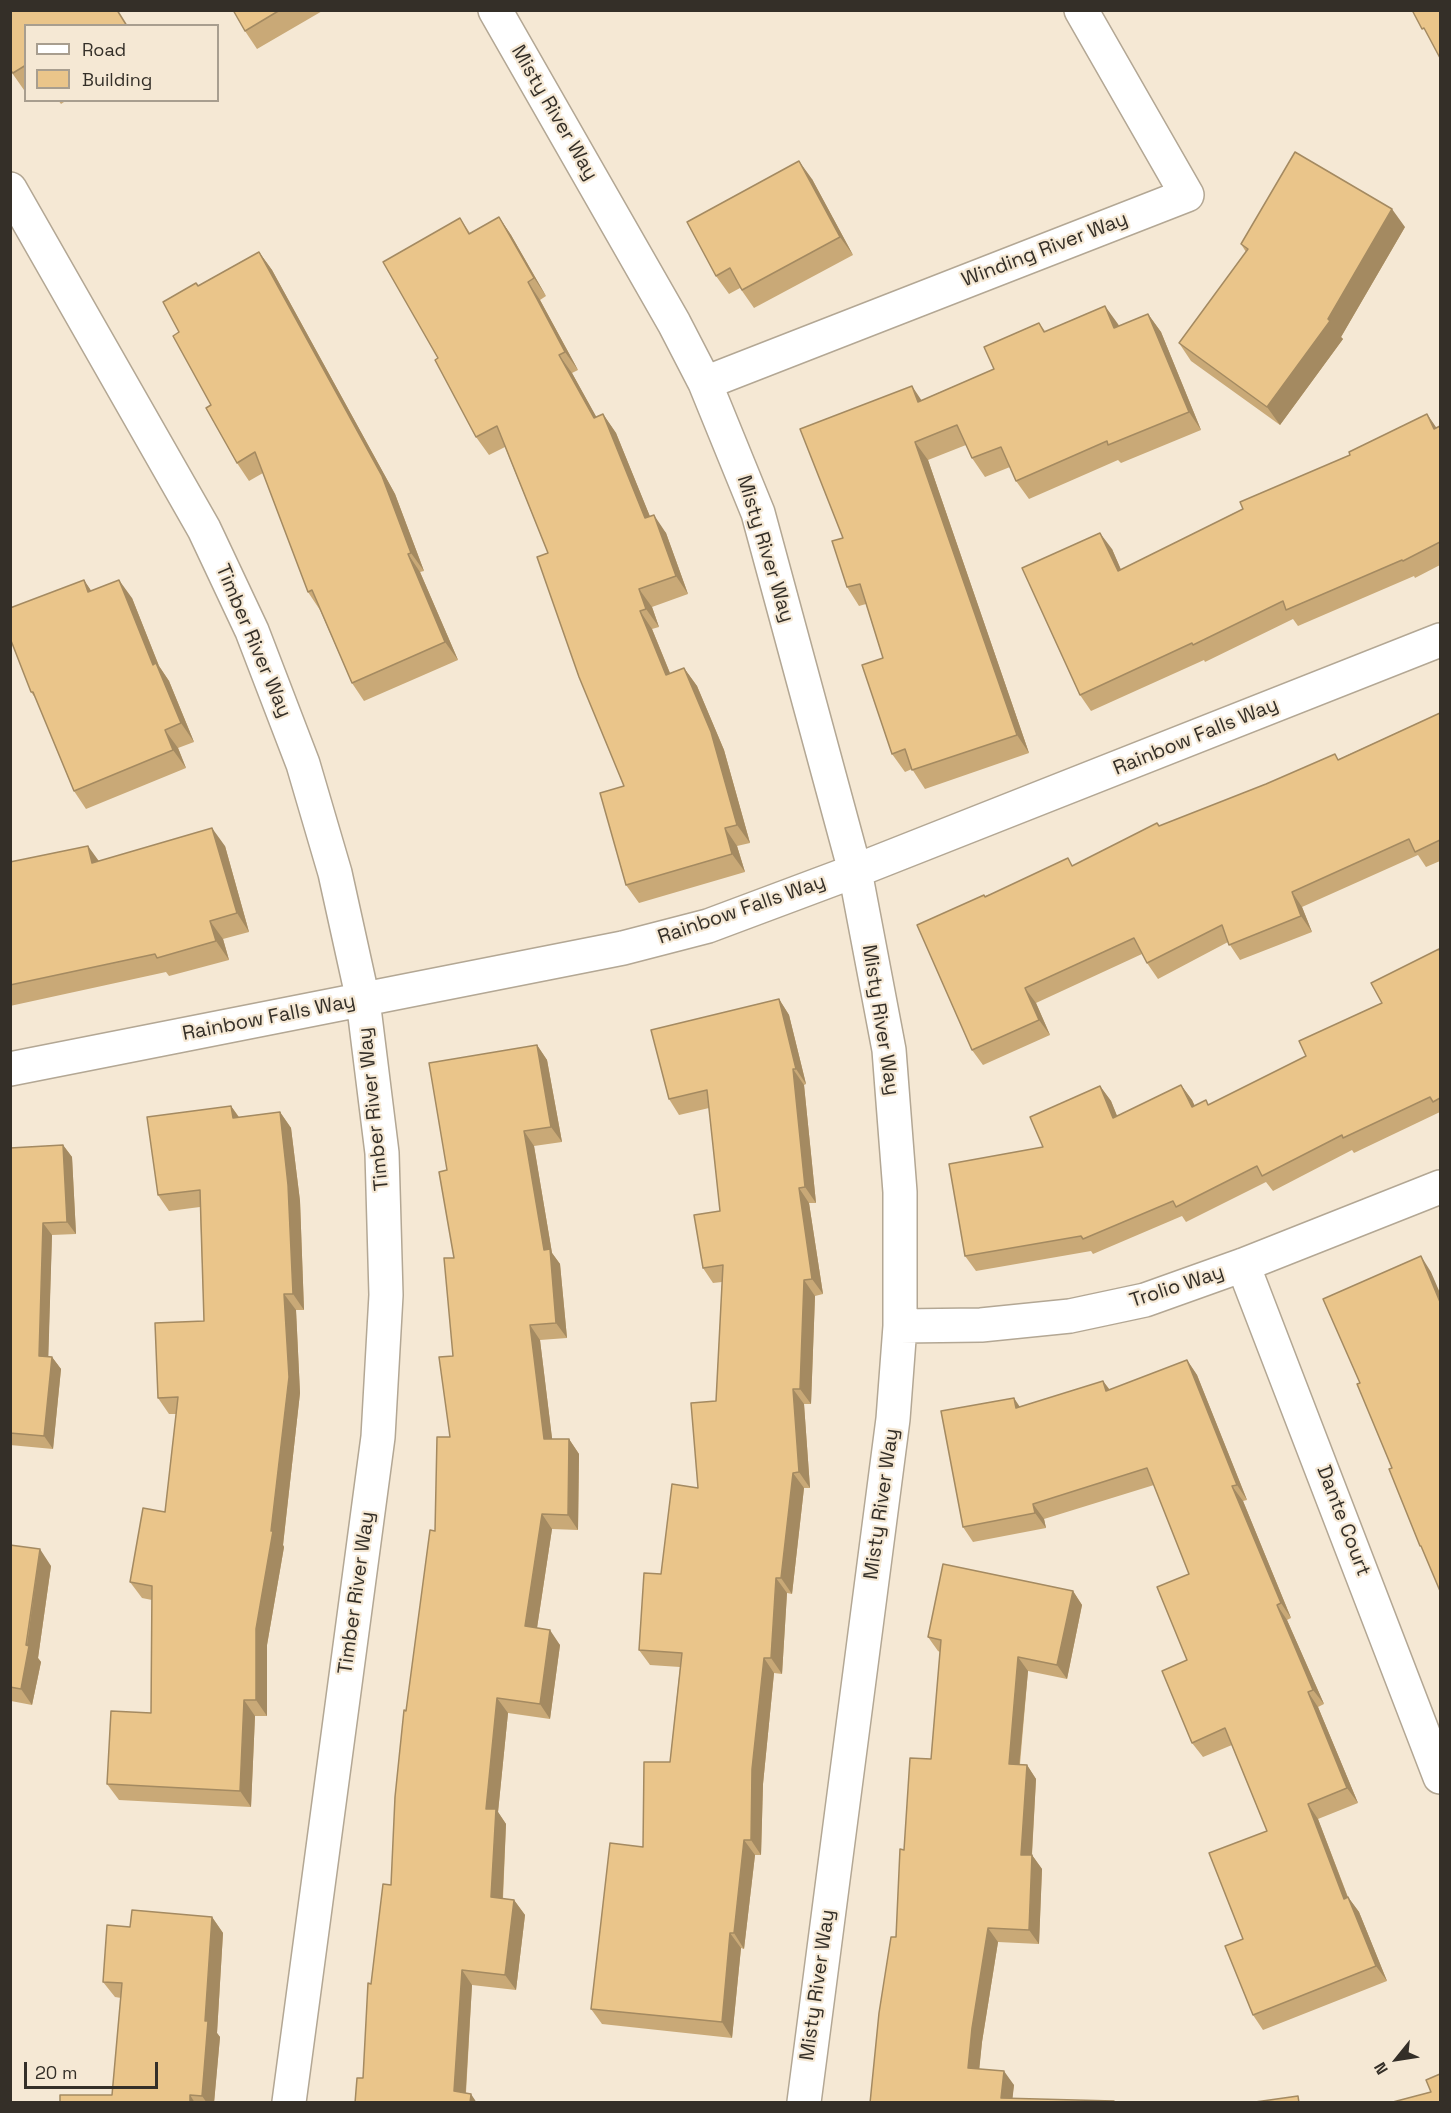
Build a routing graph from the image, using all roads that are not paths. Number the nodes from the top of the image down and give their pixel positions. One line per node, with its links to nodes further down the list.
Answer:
1 (495, 10): 4 (street, Misty River Way)
2 (1081, 10): 4 (street, Winding River Way)
3 (10, 189): 7 (street, Timber River Way)
4 (705, 384): 6 (street, Misty River Way)
5 (1440, 640): 6 (street, Rainbow Falls Way)
6 (855, 872): 7 (street, Rainbow Falls Way); 11 (street, Misty River Way)
7 (363, 1000): 8 (street, Rainbow Falls Way); 13 (street, Timber River Way)
8 (10, 1069)
9 (1440, 1187): 10 (street, Trolio Way)
10 (1244, 1265): 11 (street, Trolio Way); 12 (street, Dante Court)
11 (900, 1326): 14 (street, Misty River Way)
12 (1440, 1778)
13 (289, 2103)
14 (804, 2103)

